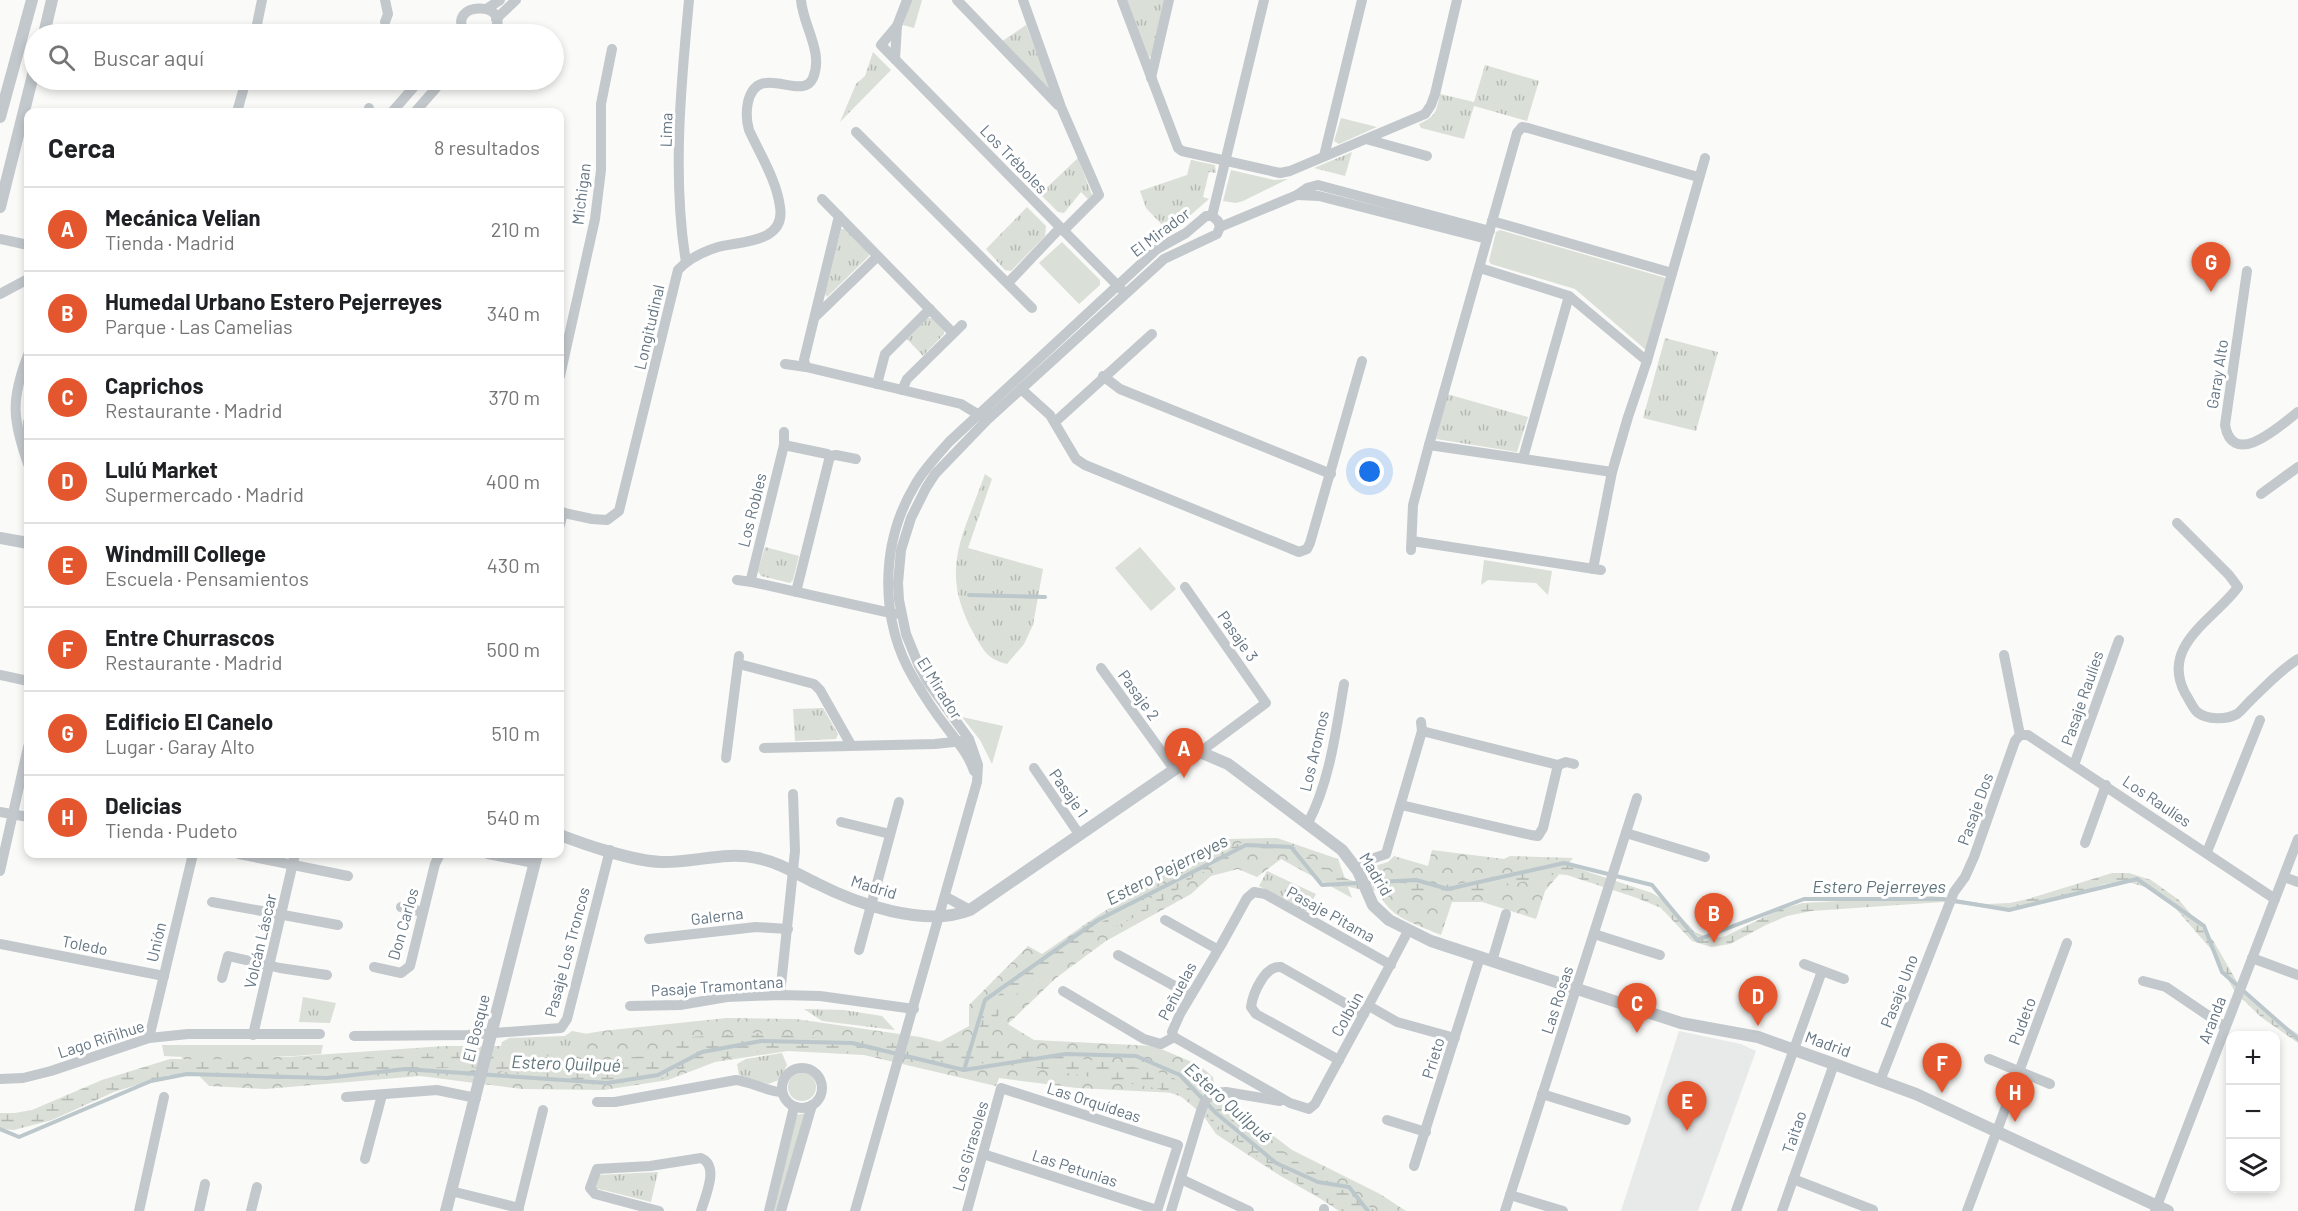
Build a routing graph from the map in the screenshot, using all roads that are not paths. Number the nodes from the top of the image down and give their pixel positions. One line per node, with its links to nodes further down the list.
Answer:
1 (32, 0): 21 (street)
2 (52, 0): 22 (street)
3 (262, 0): 23 (street)
4 (385, 0): 20 (street)
5 (500, 0): 18 (street)
6 (516, 0): 19 (street)
7 (689, 0): 60 (street, Lima)
8 (801, 0): 60 (street)
9 (906, 0): 26 (street)
10 (957, 0): 36 (street)
11 (1023, 0): 36 (street)
12 (1122, 0): 30 (street)
13 (1169, 0): 30 (street)
14 (1264, 0): 48 (street)
15 (1362, 0): 45 (street)
16 (1457, 0): 43 (street)
17 (471, 4): 18 (street); 24 (street)
18 (488, 8): 19 (street)
19 (496, 19): 25 (street)
20 (385, 22)
21 (25, 24)
22 (46, 24)
23 (257, 24)
24 (461, 24)
25 (496, 24)
26 (897, 26): 29 (street); 29 (street, Los Tréboles)
27 (24, 29): 41 (street)
28 (612, 49): 75 (street, Michigan)
29 (895, 59): 55 (street, Los Tréboles)
30 (1151, 78): 48 (street)
31 (31, 90): 37 (street)
32 (243, 90): 38 (street)
33 (434, 90): 35 (street)
34 (410, 91): 35 (street); 39 (street)
35 (424, 102): 40 (street)
36 (1060, 107): 55 (street)
37 (28, 108)
38 (238, 108)
39 (395, 108)
40 (419, 108)
41 (0, 117)
42 (856, 132): 65 (street)
43 (1366, 139): 45 (street); 46 (street)
44 (23, 141): 51 (street)
45 (1324, 156): 48 (street)
46 (1427, 156)
47 (1705, 158): 49 (street)
48 (1226, 161): 53 (street)
49 (1698, 177): 56 (street); 63 (street)
50 (822, 199): 52 (street)
51 (0, 207)
52 (839, 216): 59 (street); 71 (street)
53 (1212, 216): 54 (street, El Mirador); 66 (street, El Mirador)
54 (1220, 227): 56 (street); 66 (street, El Mirador)
55 (1061, 229): 65 (street); 66 (street, Los Tréboles)
56 (1490, 230): 61 (street); 63 (street)
57 (0, 239): 58 (street)
58 (24, 244)
59 (877, 257): 70 (street); 71 (street)
60 (686, 262): 99 (street, Longitudinal)
61 (1480, 268): 68 (street); 89 (street)
62 (2247, 271): 85 (street, Garay Alto)
63 (1672, 273): 77 (street)
64 (24, 281): 67 (street)
65 (1008, 283): 69 (street)
66 (1122, 289): 83 (street, El Mirador); 86 (street, El Mirador)
67 (0, 294)
68 (1569, 296): 77 (street); 93 (street)
69 (1032, 308)
70 (930, 309): 73 (street); 82 (street)
71 (814, 318): 80 (street)
72 (962, 325): 73 (street)
73 (953, 333): 84 (street)
74 (1152, 334): 81 (street)
75 (564, 358)
76 (1362, 361): 97 (street)
77 (1647, 361): 96 (street)
78 (785, 364): 80 (street)
79 (24, 366): 90 (street)
80 (806, 367): 82 (street)
81 (1103, 376): 87 (street); 97 (street)
82 (878, 384): 84 (street)
83 (1021, 389): 86 (street, El Mirador); 87 (street)
84 (902, 390): 86 (street)
85 (2298, 412)
86 (983, 417): 107 (street, El Mirador); 108 (street, El Mirador)
87 (1055, 422): 97 (street)
88 (784, 432): 91 (street, Los Robles)
89 (1429, 444): 93 (street); 96 (street)
90 (24, 445)
91 (784, 445): 92 (street); 104 (street, Los Robles)
92 (830, 456): 94 (street); 106 (street)
93 (1523, 458): 96 (street)
94 (856, 459)
95 (2298, 467): 98 (street)
96 (1612, 472)
97 (1331, 474)
98 (2261, 494)
99 (564, 513)
100 (2176, 523): 111 (street)
101 (0, 538): 102 (street)
102 (24, 542)
103 (737, 580): 104 (street)
104 (752, 582): 106 (street)
105 (1185, 587): 122 (street, Pasaje 3)
106 (796, 592): 107 (street)
107 (891, 612): 108 (street); 119 (street, El Mirador)
108 (902, 617): 118 (street, El Mirador)
109 (2119, 640): 126 (street, Pasaje Raulíes)
110 (2004, 655): 117 (street)
111 (2298, 659)
112 (1101, 668): 129 (street, Pasaje 2)
113 (0, 675): 114 (street)
114 (24, 680)
115 (1344, 684): 140 (street, Los Aromos)
116 (2260, 720): 148 (street)
117 (2020, 735): 126 (street, Los Raulíes); 170 (street, Pasaje Dos)
118 (969, 740): 119 (street); 130 (street, El Mirador)
119 (957, 742): 120 (street); 130 (street, El Mirador)
120 (851, 744): 121 (street); 123 (street)
121 (764, 748)
122 (1200, 752): 129 (street, Madrid); 140 (street, Madrid)
123 (726, 758)
124 (1574, 764): 125 (street)
125 (1558, 765): 135 (street); 135 (street)
126 (2074, 765): 131 (street, Los Raulíes)
127 (24, 766): 137 (street)
128 (1034, 768): 143 (street, Pasaje 1)
129 (1174, 769): 143 (street, Madrid)
130 (977, 782): 163 (street, El Mirador)
131 (2106, 785): 146 (street); 148 (street, Los Raulíes)
132 (793, 794): 158 (street)
133 (1637, 798): 141 (street, Las Rosas)
134 (899, 802): 142 (street)
135 (1401, 805): 156 (street)
136 (0, 812): 137 (street)
137 (14, 815): 138 (street); 157 (street)
138 (24, 816)
139 (841, 822): 142 (street)
140 (1308, 823): 156 (street, Madrid)
141 (1626, 833): 149 (street); 178 (street, Las Rosas)
142 (890, 834): 166 (street)
143 (1079, 834): 168 (street, Madrid)
144 (564, 836): 147 (street, Madrid)
145 (2298, 839): 160 (street, Aranda)
146 (2085, 843)
147 (610, 850): 158 (street, Madrid); 207 (street, Pasaje Los Troncos)
148 (2206, 852): 164 (street, Los Raulíes)
149 (1705, 857)
150 (192, 858): 195 (street, Unión)
151 (257, 858): 155 (street)
152 (294, 858): 155 (street, Volcán Láscar)
153 (439, 858): 169 (street, Don Carlos)
154 (536, 858): 207 (street, El Bosque)
155 (293, 866): 159 (street); 172 (street, Volcán Láscar)
156 (1356, 868): 177 (street, Madrid)
157 (0, 871)
158 (793, 871): 166 (street, Madrid); 176 (street)
159 (348, 876)
160 (2284, 877): 161 (street); 164 (street, Aranda)
161 (2298, 882)
162 (1254, 892): 182 (street, Peñuelas); 190 (street, Pasaje Pitama)
163 (946, 897): 168 (street); 173 (street, El Mirador)
164 (2275, 899): 186 (street, Aranda)
165 (212, 902): 172 (street)
166 (870, 904): 173 (street, Madrid); 183 (street)
167 (401, 907): 169 (street)
168 (970, 910): 173 (street, Madrid)
169 (423, 912): 191 (street, Don Carlos)
170 (1946, 912): 220 (street, Pasaje Uno)
171 (1506, 914): 187 (street, Prieto)
172 (281, 915): 175 (street); 189 (street, Volcán Láscar)
173 (940, 916): 204 (street, El Mirador)
174 (1165, 920): 182 (street)
175 (338, 925)
176 (788, 929): 179 (street, Galerna); 201 (street)
177 (1408, 931): 187 (street, Madrid); 190 (street, Colbún)
178 (1594, 934): 185 (street); 199 (street, Las Rosas)
179 (649, 939)
180 (2067, 943): 218 (street, Pudeto)
181 (0, 944): 195 (street, Toledo)
182 (1217, 949): 202 (street, Peñuelas)
183 (859, 950)
184 (1118, 955): 202 (street)
185 (1660, 955)
186 (2252, 958): 194 (street); 206 (street, Aranda)
187 (1486, 959): 199 (street, Madrid); 213 (street, Prieto)
188 (1804, 964): 192 (street)
189 (270, 965): 193 (street); 196 (street); 209 (street, Volcán Láscar)
190 (1391, 965): 205 (street, Colbún)
191 (374, 967)
192 (1822, 971): 197 (street); 214 (street)
193 (327, 975)
194 (2298, 975)
195 (164, 976): 211 (street, Unión)
196 (222, 978)
197 (1844, 979)
198 (2143, 981): 206 (street)
199 (1576, 989): 214 (street, Madrid); 224 (street, Las Rosas)
200 (1063, 991): 212 (street)
201 (780, 995): 203 (street, Pasaje Tramontana); 204 (street, Pasaje Tramontana)
202 (1191, 995): 212 (street, Peñuelas)
203 (630, 1006)
204 (914, 1009): 260 (street, El Mirador)
205 (1366, 1010): 213 (street); 216 (street, Colbún); 216 (street)
206 (2225, 1027): 249 (street, Aranda)
207 (491, 1033): 210 (street); 228 (street, El Bosque)
208 (320, 1034): 209 (street, Lago Riñihue)
209 (253, 1035): 211 (street, Lago Riñihue)
210 (354, 1036)
211 (149, 1038): 219 (street, Lago Riñihue)
212 (1174, 1038): 230 (street, Peñuelas)
213 (1455, 1038): 238 (street, Prieto)
214 (1793, 1050): 217 (street, Madrid); 266 (street)
215 (1989, 1059): 218 (street)
216 (1339, 1060): 233 (street, Colbún)
217 (1834, 1064): 220 (street, Madrid); 243 (street, Taitao)
218 (2019, 1071): 221 (street); 237 (street, Pudeto)
219 (0, 1079)
220 (1880, 1081): 237 (street, Madrid)
221 (2050, 1084)
222 (1001, 1088): 239 (street, Los Girasoles); 250 (street, Las Orquídeas)
223 (782, 1092): 229 (street); 231 (street); 232 (street)
224 (1542, 1094): 236 (street); 247 (street, Las Rosas)
225 (382, 1095): 227 (street); 228 (street); 240 (street)
226 (164, 1097): 252 (street)
227 (346, 1097)
228 (476, 1098): 246 (street, El Bosque)
229 (597, 1102)
230 (1290, 1103): 233 (street, Peñuelas); 242 (street)
231 (812, 1106): 232 (street); 259 (street)
232 (794, 1107): 258 (street)
233 (1309, 1109)
234 (543, 1110): 248 (street)
235 (1387, 1120): 238 (street)
236 (1626, 1120)
237 (1996, 1130): 249 (street, Madrid); 268 (street, Pudeto)
238 (1426, 1132): 241 (street, Prieto)
239 (983, 1154): 250 (street, Las Petunias); 261 (street, Los Girasoles)
240 (365, 1158)
241 (1414, 1166)
242 (1181, 1179): 262 (street); 263 (street)
243 (1793, 1179): 251 (street); 267 (street, Taitao)
244 (205, 1184): 253 (street)
245 (257, 1187): 254 (street)
246 (451, 1191): 248 (street); 255 (street, El Bosque)
247 (1510, 1196): 264 (street, Las Rosas); 265 (street)
248 (519, 1209)
249 (2160, 1209)
250 (1157, 1210)
251 (1872, 1210)
252 (139, 1211)
253 (199, 1211)
254 (251, 1211)
255 (446, 1211)
256 (659, 1211): 257 (street)
257 (701, 1211)
258 (769, 1211)
259 (782, 1211)
260 (855, 1211)
261 (967, 1211)
262 (1171, 1211)
263 (1249, 1211)
264 (1505, 1211)
265 (1563, 1211)
266 (1736, 1211)
267 (1782, 1211)
268 (1967, 1211)

